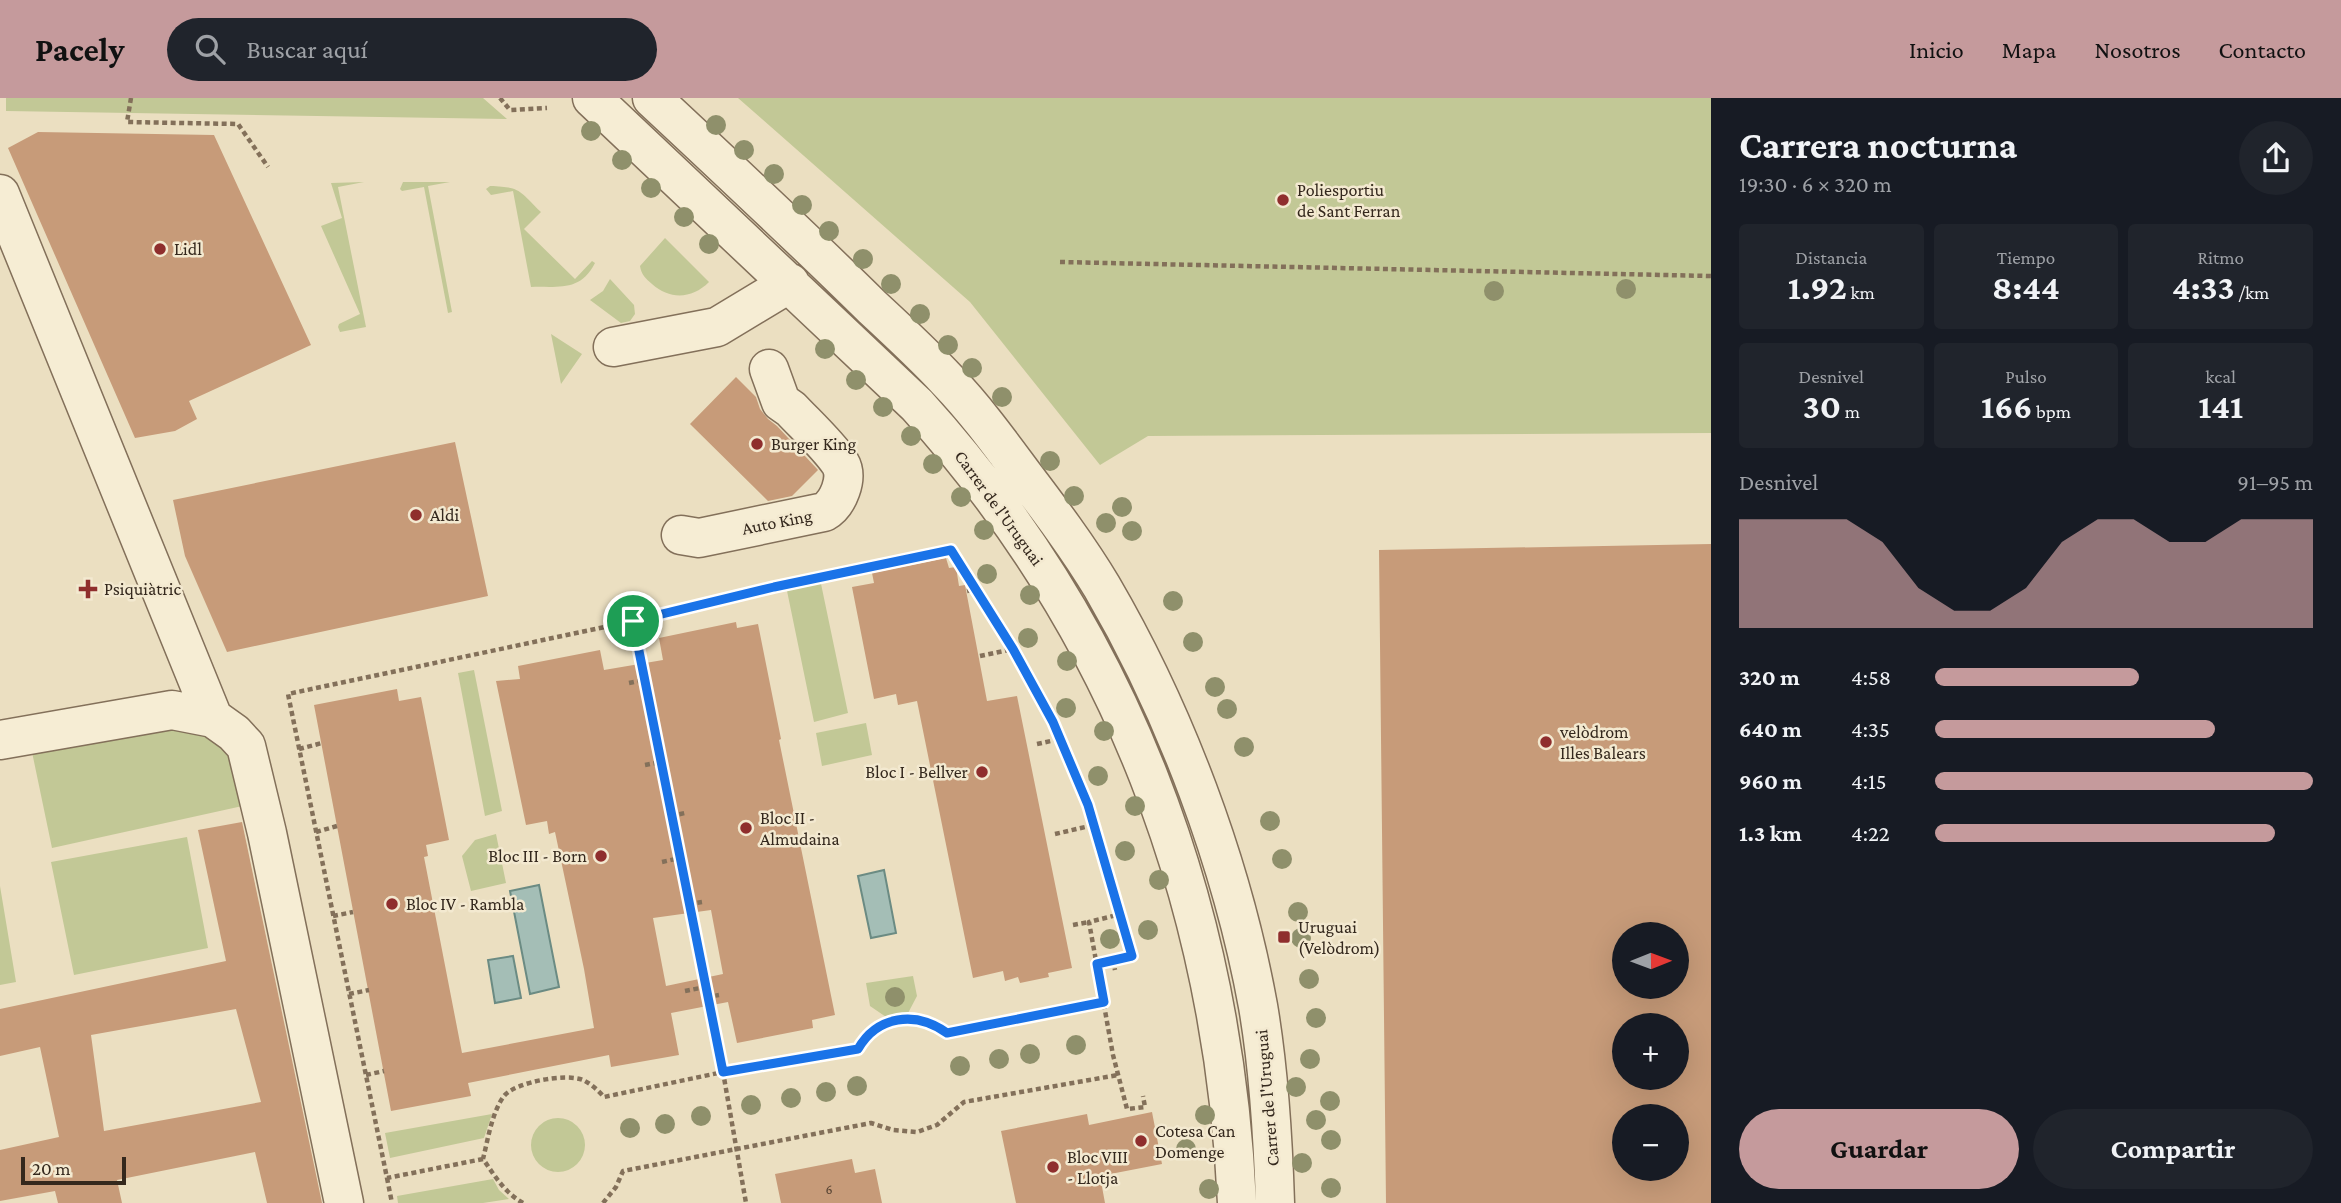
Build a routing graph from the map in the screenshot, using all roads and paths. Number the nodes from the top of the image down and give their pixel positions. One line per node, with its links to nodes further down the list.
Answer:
1 (131, 98): 6 (path)
2 (500, 98): 5 (path)
3 (592, 98): 10 (street, Carrer de l'Uruguai)
4 (652, 98): 54 (street, Carrer de l'Uruguai)
5 (547, 108)
6 (268, 167)
7 (0, 194): 23 (street)
8 (1060, 262): 9 (path)
9 (1711, 275)
10 (790, 283): 11 (street); 59 (street, Carrer de l'Uruguai)
11 (613, 347)
12 (769, 369): 13 (street, Auto King)
13 (681, 535)
14 (975, 589): 15 (path); 16 (path); 17 (path)
15 (967, 591)
16 (633, 621): 20 (path); 30 (path)
17 (1013, 649): 18 (path); 26 (path)
18 (980, 656)
19 (653, 669): 20 (path)
20 (643, 671): 21 (path)
21 (644, 680): 22 (path); 25 (path)
22 (629, 683)
23 (213, 718): 27 (street); 68 (street)
24 (666, 734): 25 (path)
25 (656, 736): 31 (path)
26 (1060, 739): 29 (path); 35 (path)
27 (0, 740)
28 (322, 743): 30 (path)
29 (1037, 744)
30 (299, 749): 37 (path)
31 (661, 762): 32 (path); 34 (path)
32 (645, 765)
33 (685, 813): 34 (path)
34 (671, 816): 39 (path)
35 (1094, 825): 38 (path); 44 (path)
36 (337, 826): 37 (path)
37 (316, 832): 45 (path)
38 (1055, 834)
39 (680, 858): 40 (path); 42 (path)
40 (662, 862)
41 (702, 902): 42 (path)
42 (689, 904): 51 (path)
43 (353, 912): 45 (path)
44 (1121, 914): 46 (path); 48 (path)
45 (333, 916): 55 (path)
46 (1089, 922): 47 (path); 49 (path)
47 (1073, 925)
48 (1113, 960): 49 (path); 50 (path)
49 (1097, 964): 58 (path)
50 (1115, 970)
51 (705, 987): 53 (path); 57 (path)
52 (369, 990): 55 (path)
53 (685, 991)
54 (1255, 993): 59 (street, Carrer de l'Uruguai); 74 (street, Carrer de l'Uruguai)
55 (349, 994): 62 (path)
56 (719, 995): 57 (path)
57 (707, 997): 61 (path)
58 (1104, 1002): 61 (path); 63 (path)
59 (1221, 1037): 73 (street, Carrer de l'Uruguai)
60 (383, 1071): 62 (path)
61 (723, 1072): 65 (path); 66 (path)
62 (366, 1074): 67 (path)
63 (1118, 1076): 64 (path); 65 (path)
64 (1143, 1096)
65 (736, 1149): 71 (path); 72 (path)
66 (483, 1159): 67 (path); 70 (path)
67 (387, 1178): 69 (path)
68 (344, 1203)
69 (392, 1203)
70 (523, 1203)
71 (603, 1203)
72 (746, 1203)
73 (1237, 1203)
74 (1275, 1203)

